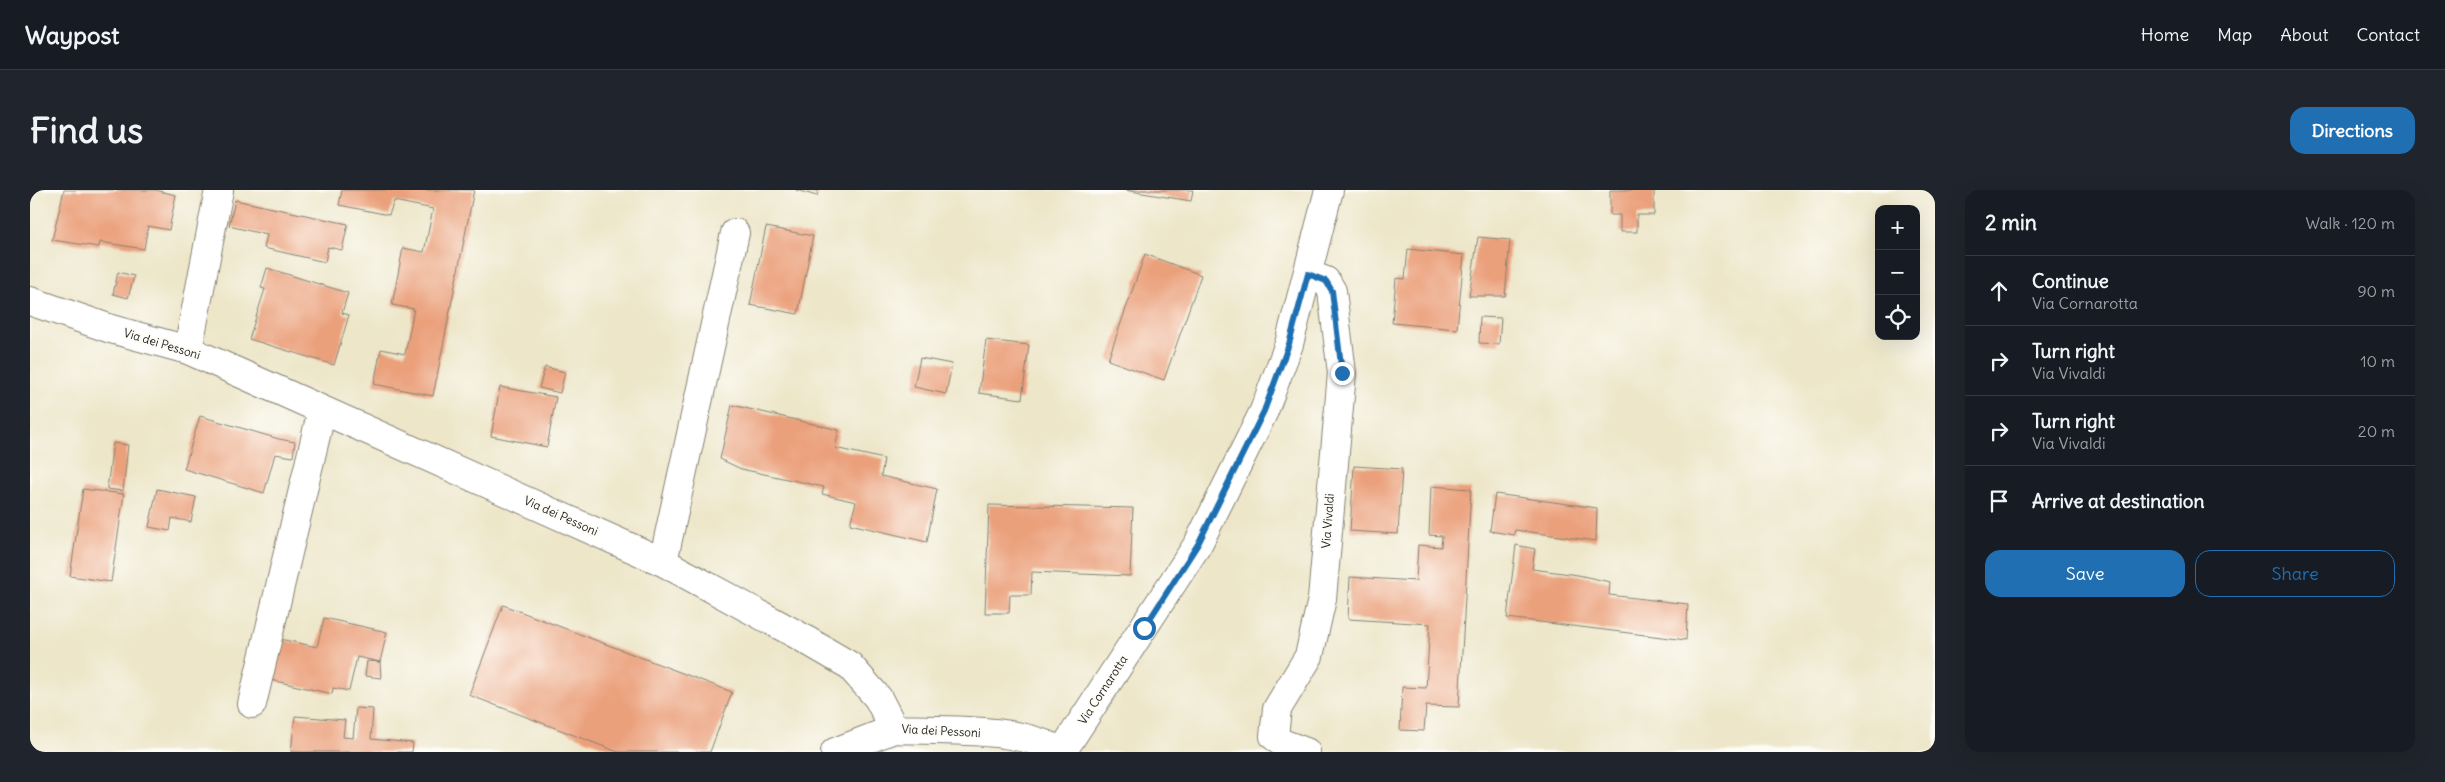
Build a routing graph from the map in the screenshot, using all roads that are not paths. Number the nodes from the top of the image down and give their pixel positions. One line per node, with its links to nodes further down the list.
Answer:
1 (219, 190): 6 (street)
2 (1329, 190): 4 (street, Via Cornarotta)
3 (735, 233): 8 (street)
4 (1308, 274): 12 (street, Via Cornarotta); 13 (street, Via Vivaldi)
5 (30, 301): 6 (street, Via dei Pessoni)
6 (188, 350): 7 (street, Via dei Pessoni)
7 (322, 410): 8 (street, Via dei Pessoni); 9 (street)
8 (663, 562): 10 (street, Via dei Pessoni)
9 (252, 704)
10 (894, 729): 11 (street); 12 (street, Via dei Pessoni)
11 (835, 752)
12 (1062, 752)
13 (1306, 752)

